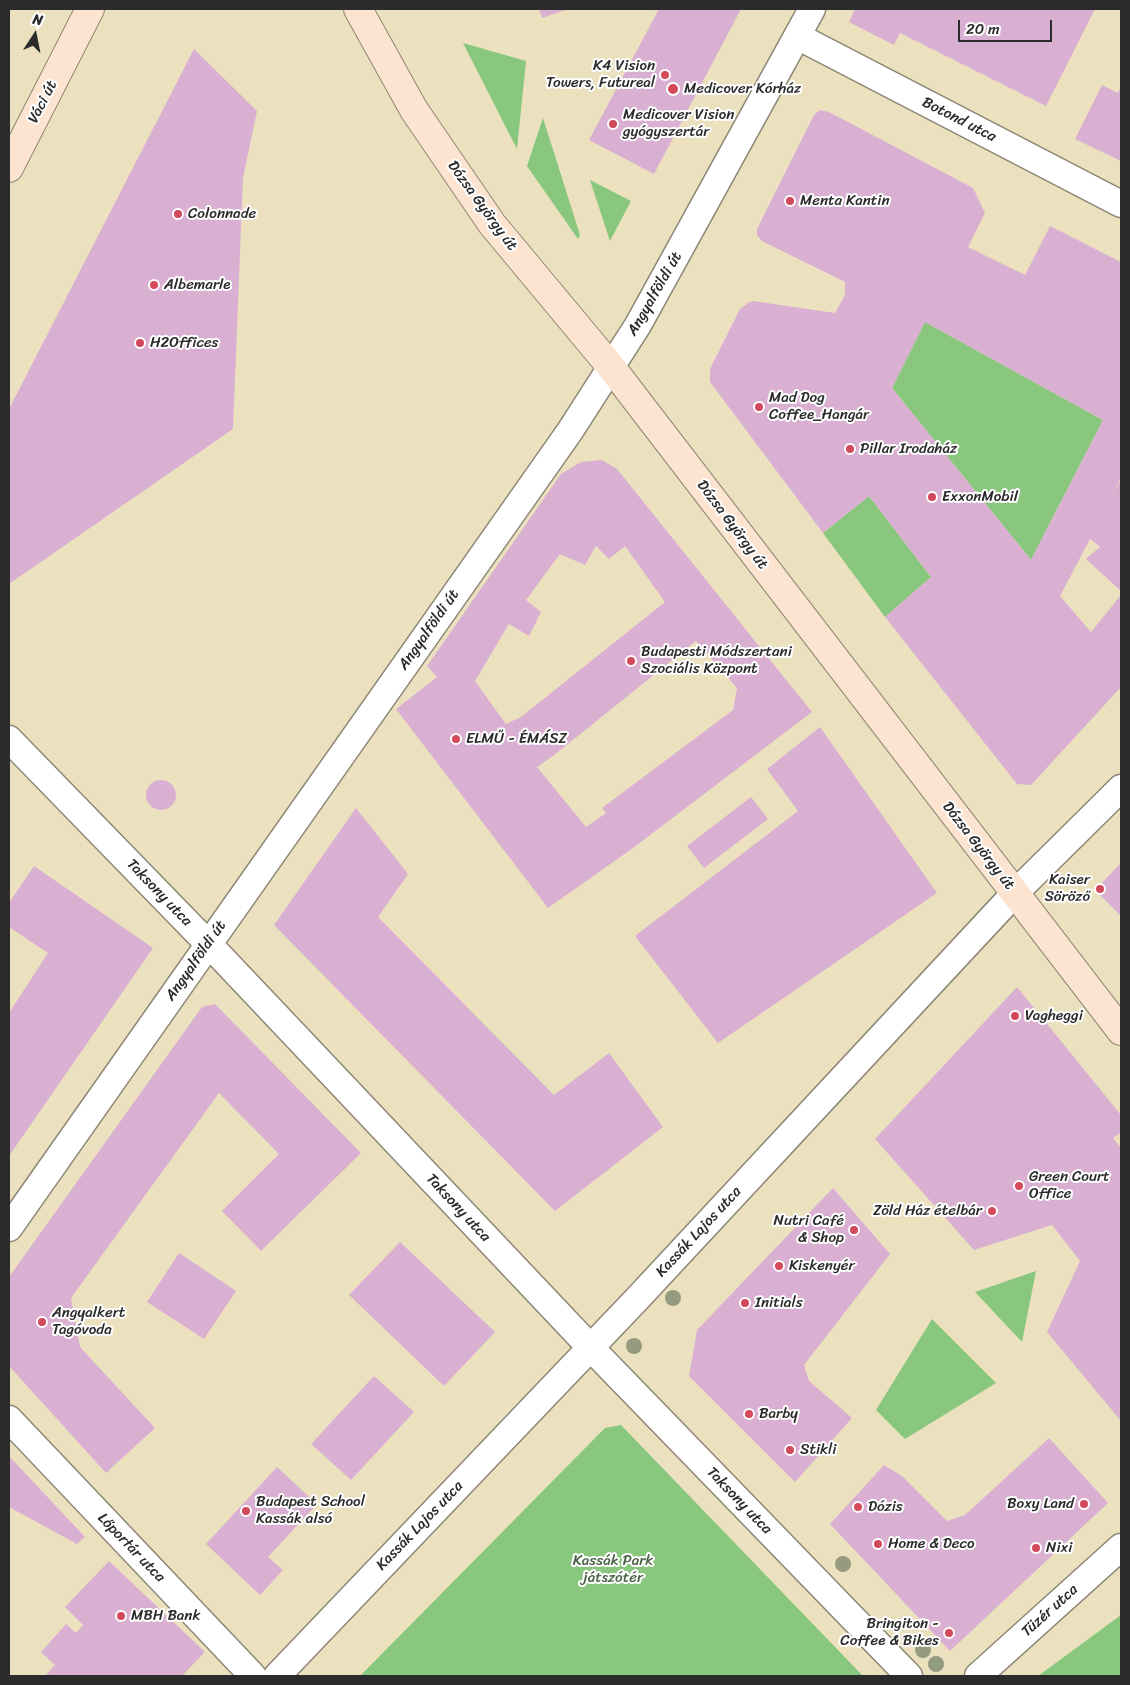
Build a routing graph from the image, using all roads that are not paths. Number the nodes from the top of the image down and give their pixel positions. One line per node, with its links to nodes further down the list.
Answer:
1 (90, 9): 5 (main road, Váci út)
2 (358, 9): 7 (main road, Dózsa György út)
3 (812, 9): 4 (street, Angyalföldi út)
4 (797, 36): 6 (street, Botond utca); 7 (street, Angyalföldi út)
5 (9, 166)
6 (1121, 204)
7 (611, 367): 10 (main road, Dózsa György út); 11 (street, Angyalföldi út)
8 (9, 739): 11 (street, Taksony utca)
9 (1121, 788): 10 (street, Kassák Lajos utca)
10 (1015, 893): 12 (main road, Dózsa György út); 14 (street, Kassák Lajos utca)
11 (208, 944): 13 (street, Angyalföldi út); 14 (street, Taksony utca)
12 (1121, 1031)
13 (9, 1228)
14 (590, 1347): 18 (street, Kassák Lajos utca); 19 (street, Taksony utca)
15 (9, 1419): 17 (street, Lőportár utca)
16 (1121, 1547): 20 (street, Tüzér utca)
17 (253, 1676)
18 (277, 1676)
19 (909, 1676)
20 (978, 1676)

